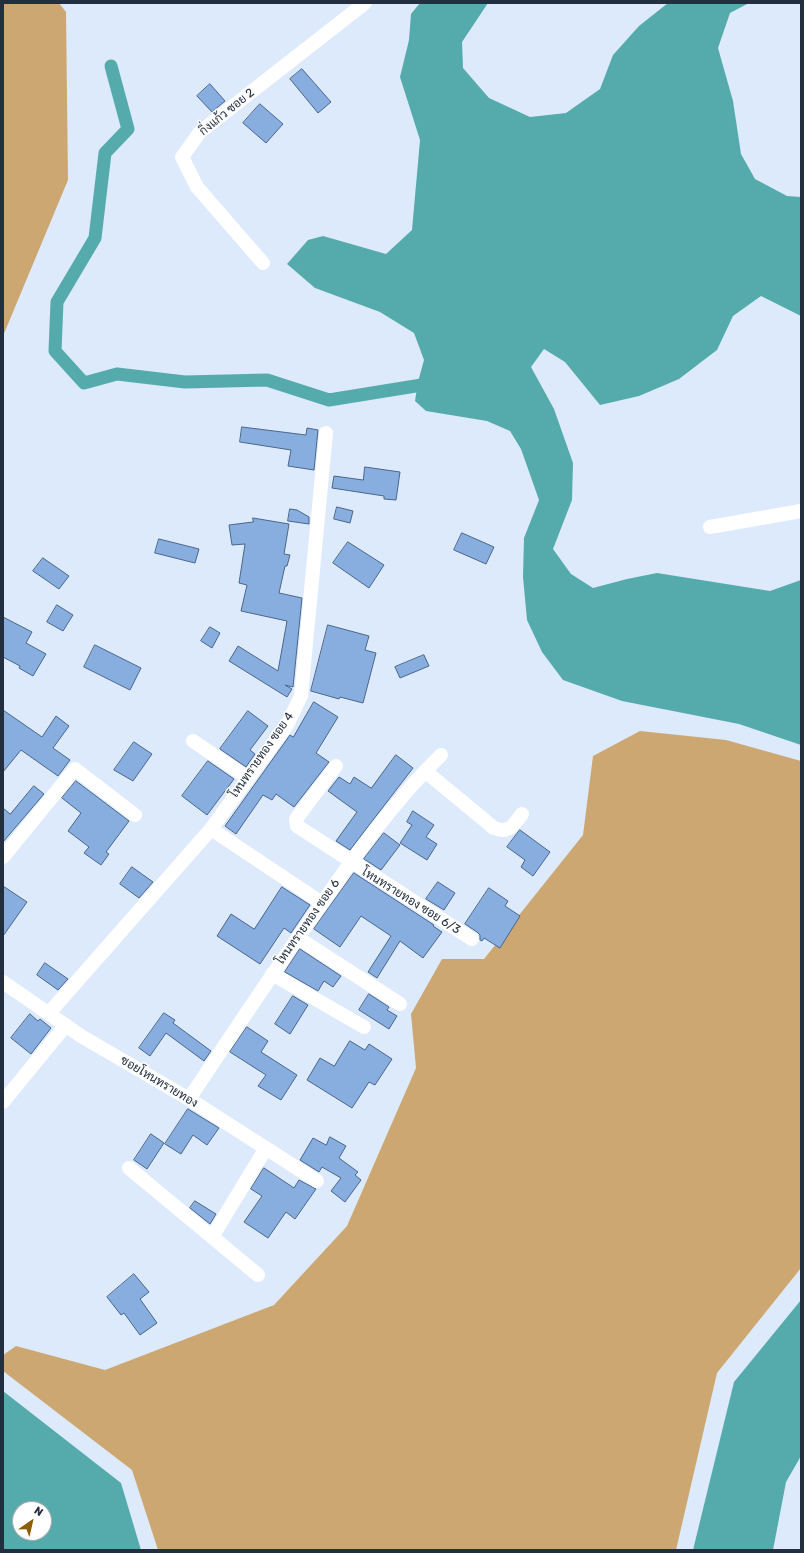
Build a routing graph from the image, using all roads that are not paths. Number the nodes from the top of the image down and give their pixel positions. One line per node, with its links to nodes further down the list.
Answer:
1 (365, 3): 2 (street, กิ่งแก้ว ซอย 2)
2 (263, 263)
3 (326, 433): 10 (street, โหนทรายทอง ซอย 4)
4 (801, 511): 5 (street)
5 (710, 528)
6 (193, 741): 10 (street)
7 (441, 755): 9 (street, โหนทรายทอง ซอย 6)
8 (336, 766): 15 (street, โหนทรายทอง ซอย 6/3)
9 (425, 771): 11 (street); 15 (street, โหนทรายทอง ซอย 6)
10 (248, 778): 13 (street, โหนทรายทอง ซอย 4)
11 (522, 814)
12 (135, 815): 14 (street)
13 (211, 829): 16 (street); 22 (street, โหนทรายทอง ซอย 4)
14 (3, 857)
15 (350, 862): 16 (street, โหนทรายทอง ซอย 6); 18 (street, โหนทรายทอง ซอย 6/3)
16 (322, 903): 17 (street, โหนทรายทอง ซอย 6)
17 (298, 938): 19 (street, โหนทรายทอง ซอย 6); 21 (street)
18 (472, 939)
19 (272, 974): 24 (street); 25 (street, โหนทรายทอง ซอย 6)
20 (3, 982): 22 (street, ซอยโหนทรายทอง)
21 (400, 1004)
22 (49, 1013): 23 (street, ซอยโหนทรายทอง)
23 (66, 1025): 25 (street, ซอยโหนทรายทอง); 26 (street)
24 (364, 1027)
25 (189, 1099): 27 (street, ซอยโหนทรายทอง)
26 (3, 1102)
27 (266, 1148): 29 (street, ซอยโหนทรายทอง); 30 (street)
28 (129, 1168): 30 (street)
29 (317, 1181)
30 (212, 1237): 31 (street)
31 (258, 1275)

